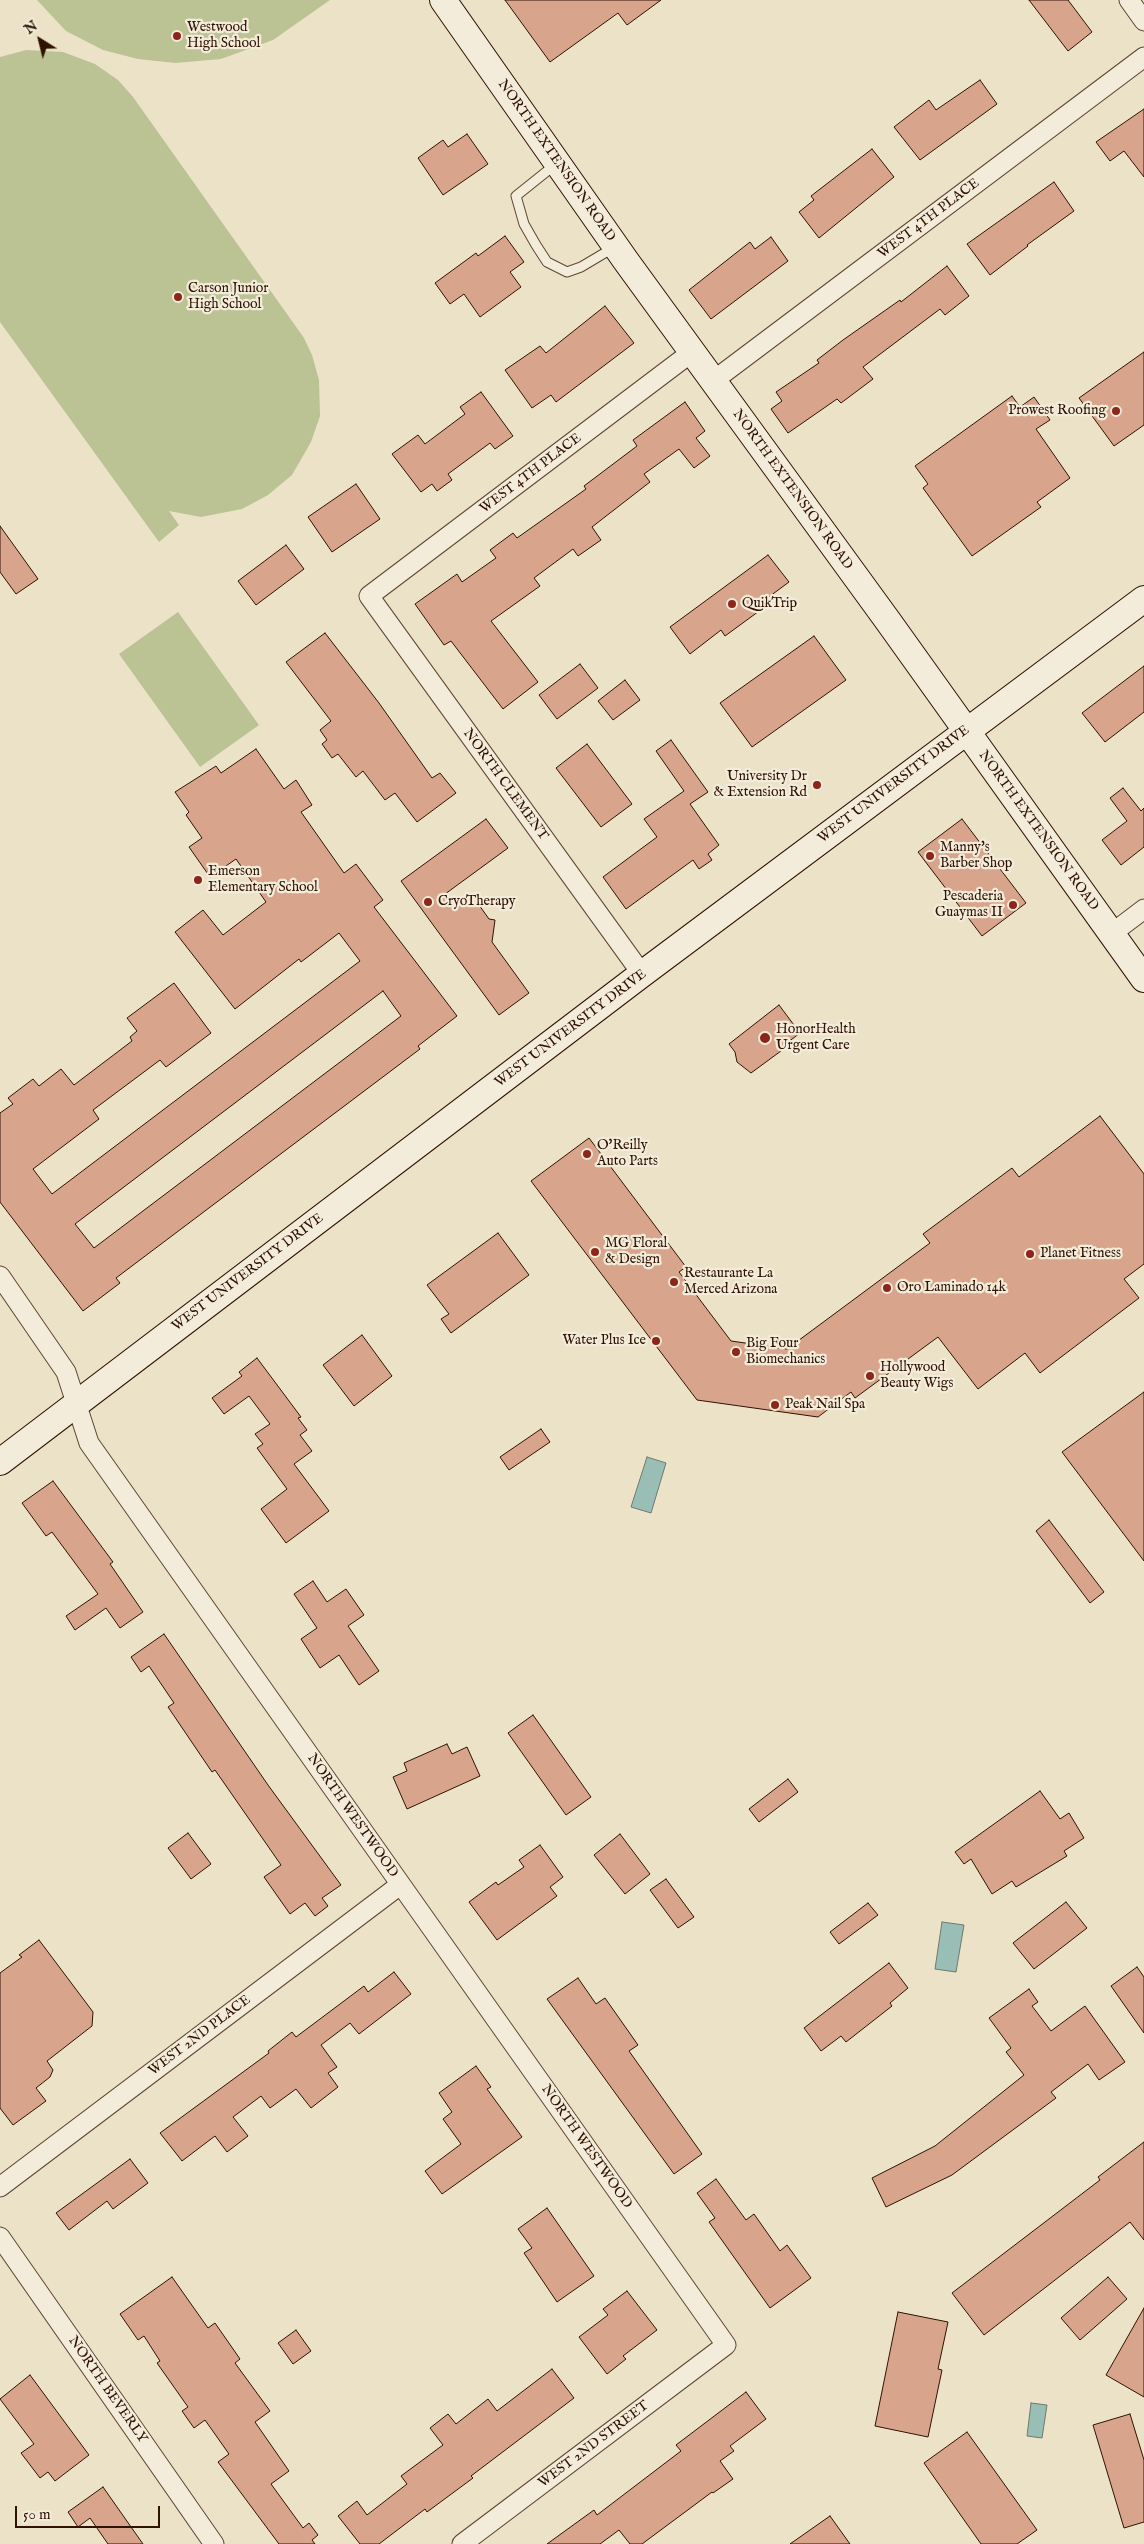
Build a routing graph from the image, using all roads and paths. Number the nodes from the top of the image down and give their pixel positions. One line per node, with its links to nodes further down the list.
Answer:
1 (1129, 0): 3 (street)
2 (449, 5): 5 (main road, NORTH EXTENSION ROAD)
3 (1144, 21)
4 (1144, 57): 8 (street, WEST 4TH PLACE)
5 (557, 163): 6 (main road, NORTH EXTENSION ROAD); 6 (lane)
6 (616, 247): 7 (main road, NORTH EXTENSION ROAD)
7 (692, 352): 8 (main road, NORTH EXTENSION ROAD); 9 (street, WEST 4TH PLACE)
8 (713, 381): 11 (main road, NORTH EXTENSION ROAD)
9 (369, 596): 14 (street, NORTH CLEMENT)
10 (1144, 599): 11 (main road, WEST UNIVERSITY DRIVE)
11 (966, 730): 13 (main road, NORTH EXTENSION ROAD); 14 (main road, WEST UNIVERSITY DRIVE)
12 (1144, 909): 13 (street)
13 (1111, 934): 15 (main road, NORTH EXTENSION ROAD)
14 (642, 974): 17 (main road, WEST UNIVERSITY DRIVE)
15 (1144, 979)
16 (0, 1276): 17 (street, NORTH WESTWOOD)
17 (77, 1403): 18 (main road, WEST UNIVERSITY DRIVE); 19 (street, NORTH WESTWOOD)
18 (0, 1462)
19 (400, 1885): 20 (street, WEST 2ND PLACE); 22 (street, NORTH WESTWOOD)
20 (0, 2187)
21 (0, 2237): 23 (street, NORTH BEVERLY)
22 (726, 2345): 24 (street, WEST 2ND STREET)
23 (214, 2544)
24 (462, 2544)

